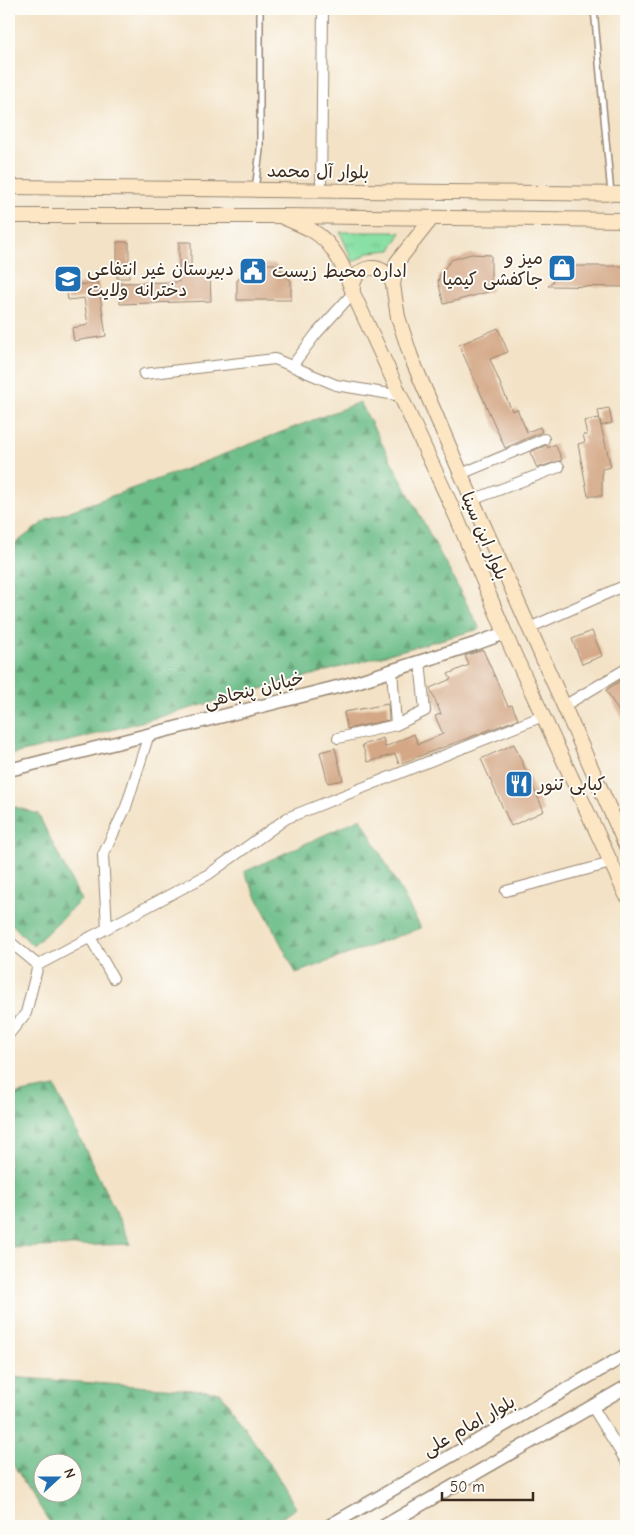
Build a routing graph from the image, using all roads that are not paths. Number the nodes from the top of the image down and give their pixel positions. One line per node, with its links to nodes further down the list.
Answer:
1 (260, 9): 5 (lane)
2 (323, 9): 6 (street)
3 (594, 9): 7 (lane)
4 (9, 187): 5 (main road, بلوار آل محمد)
5 (255, 190): 6 (main road, بلوار آل محمد)
6 (322, 191): 7 (main road, بلوار آل محمد)
7 (611, 194): 8 (main road, بلوار آل محمد)
8 (626, 194)
9 (9, 216): 10 (main road)
10 (280, 216): 11 (main road); 14 (main road, بلوار ابن سینا)
11 (432, 218): 12 (main road); 13 (main road, بلوار ابن سینا)
12 (626, 220)
13 (393, 285): 14 (main road); 20 (main road, بلوار ابن سینا)
14 (353, 293): 15 (street); 17 (main road, بلوار ابن سینا)
15 (292, 366): 16 (street); 17 (street)
16 (144, 374)
17 (402, 396): 24 (main road, بلوار ابن سینا)
18 (544, 439): 20 (street)
19 (559, 467): 21 (street)
20 (461, 474): 21 (main road, بلوار ابن سینا)
21 (472, 500): 23 (main road, بلوار ابن سینا)
22 (626, 586): 23 (street)
23 (529, 628): 28 (main road, بلوار ابن سینا)
24 (505, 633): 25 (street, خیابان پنجاهی); 29 (main road, بلوار ابن سینا)
25 (420, 661): 27 (street, خیابان پنجاهی); 30 (street)
26 (626, 669): 28 (street)
27 (392, 670): 30 (street); 31 (street, خیابان پنجاهی)
28 (564, 706): 34 (main road, بلوار ابن سینا)
29 (543, 716): 35 (main road, بلوار ابن سینا); 38 (street)
30 (396, 725): 32 (street)
31 (149, 734): 33 (street, خیابان پنجاهی); 38 (street)
32 (338, 738)
33 (9, 770)
34 (626, 846)
35 (611, 863): 36 (street); 37 (main road, بلوار ابن سینا)
36 (506, 891)
37 (626, 895)
38 (107, 928): 39 (street)
39 (90, 937): 41 (street); 42 (street)
40 (9, 941): 41 (street)
41 (38, 965): 43 (street)
42 (113, 978)
43 (9, 1034)
44 (626, 1355): 48 (street, بلوار امام علی)
45 (626, 1387): 46 (street)
46 (592, 1406): 47 (street); 49 (street)
47 (626, 1461)
48 (329, 1526)
49 (384, 1526)

